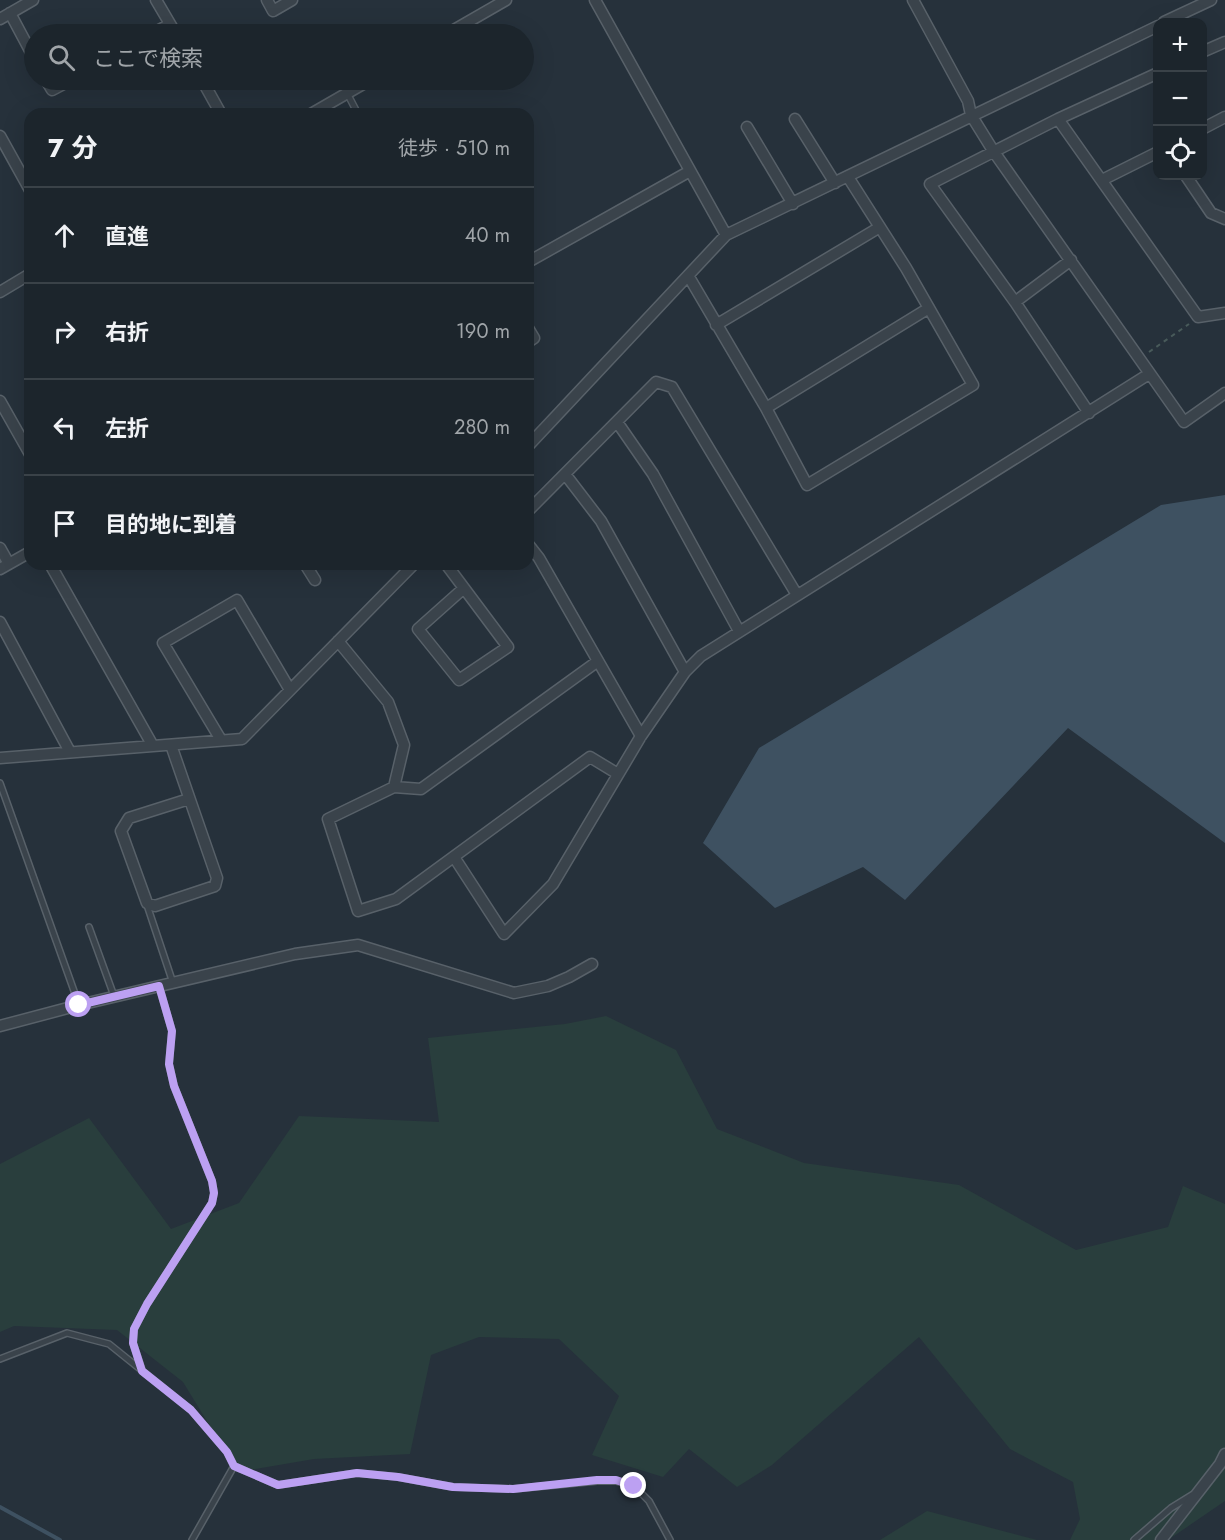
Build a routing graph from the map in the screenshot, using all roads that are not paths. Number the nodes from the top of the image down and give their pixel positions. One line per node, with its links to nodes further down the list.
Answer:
1 (33, 0): 9 (street)
2 (156, 0): 11 (street)
3 (267, 0): 4 (street)
4 (292, 0)
5 (506, 0): 12 (street)
6 (596, 0): 33 (street)
7 (913, 0): 24 (street)
8 (1211, 0): 10 (street)
9 (5, 16): 15 (street)
10 (1173, 18)
11 (170, 24)
12 (464, 24)
13 (1153, 28): 24 (street)
14 (1225, 42): 16 (street)
15 (24, 44)
16 (1207, 50)
17 (1153, 75): 27 (street)
18 (208, 90): 21 (street)
19 (352, 90): 20 (street)
20 (347, 93): 22 (street); 23 (lane)
21 (218, 108)
22 (321, 108)
23 (355, 108)
24 (971, 115): 31 (street); 34 (street)
25 (1225, 117): 29 (street)
26 (795, 119): 38 (street)
27 (1058, 119): 31 (street); 36 (street)
28 (747, 127): 39 (street)
29 (1207, 127)
30 (0, 136): 35 (street)
31 (994, 152): 44 (street); 48 (street)
32 (1153, 154): 36 (street)
33 (690, 171): 42 (street); 43 (street)
34 (848, 177): 38 (street); 41 (street)
35 (24, 179)
36 (1102, 180): 50 (street)
37 (1189, 180): 40 (street)
38 (835, 183): 39 (street)
39 (792, 204): 42 (street)
40 (1225, 219)
41 (880, 227): 49 (street); 51 (street)
42 (726, 235): 46 (street)
43 (534, 259)
44 (1071, 260): 48 (street); 52 (street)
45 (24, 277): 47 (street)
46 (689, 277): 51 (street); 58 (street)
47 (1, 289)
48 (1015, 302): 56 (street)
49 (929, 308): 55 (street); 55 (street)
50 (1225, 313)
51 (716, 325): 55 (street)
52 (1149, 374): 53 (street); 56 (street)
53 (1225, 393)
54 (0, 401): 59 (street)
55 (766, 408)
56 (1089, 413): 72 (street)
57 (616, 422): 60 (street); 72 (street); 74 (street)
58 (534, 440)
59 (24, 443)
60 (565, 474): 61 (street); 77 (street)
61 (534, 505)
62 (0, 548): 65 (street)
63 (534, 552): 76 (street)
64 (24, 556): 65 (street)
65 (5, 567)
66 (53, 570): 82 (street)
67 (309, 570): 70 (street)
68 (408, 570): 75 (street)
69 (450, 570): 71 (street)
70 (315, 580)
71 (464, 588): 71 (street)
72 (797, 596): 74 (street)
73 (0, 622): 83 (street)
74 (740, 632): 77 (street)
75 (338, 641): 78 (street); 87 (street)
76 (598, 661): 79 (street); 87 (street)
77 (685, 672): 79 (street)
78 (291, 690): 80 (street); 80 (street)
79 (641, 736): 85 (street)
80 (221, 741): 81 (street)
81 (171, 745): 82 (street); 88 (street)
82 (153, 746): 83 (street)
83 (70, 752): 84 (street)
84 (0, 758)
85 (618, 774): 89 (street); 89 (street)
86 (0, 783): 96 (lane)
87 (394, 787): 89 (street)
88 (189, 799): 90 (street); 90 (street)
89 (454, 857)
90 (147, 903): 93 (lane)
91 (89, 927): 95 (lane)
92 (592, 964): 93 (street)
93 (173, 982): 94 (street)
94 (159, 986): 95 (street); 99 (lane)
95 (114, 996): 96 (street)
96 (79, 1005): 97 (street)
97 (0, 1026)
98 (0, 1359): 99 (lane)
99 (142, 1371): 101 (lane)
100 (1225, 1454): 102 (street)
101 (234, 1466): 103 (lane); 104 (lane)
102 (1197, 1492): 105 (lane); 106 (street)
103 (192, 1540)
104 (670, 1540)
105 (1134, 1540)
106 (1161, 1540)

